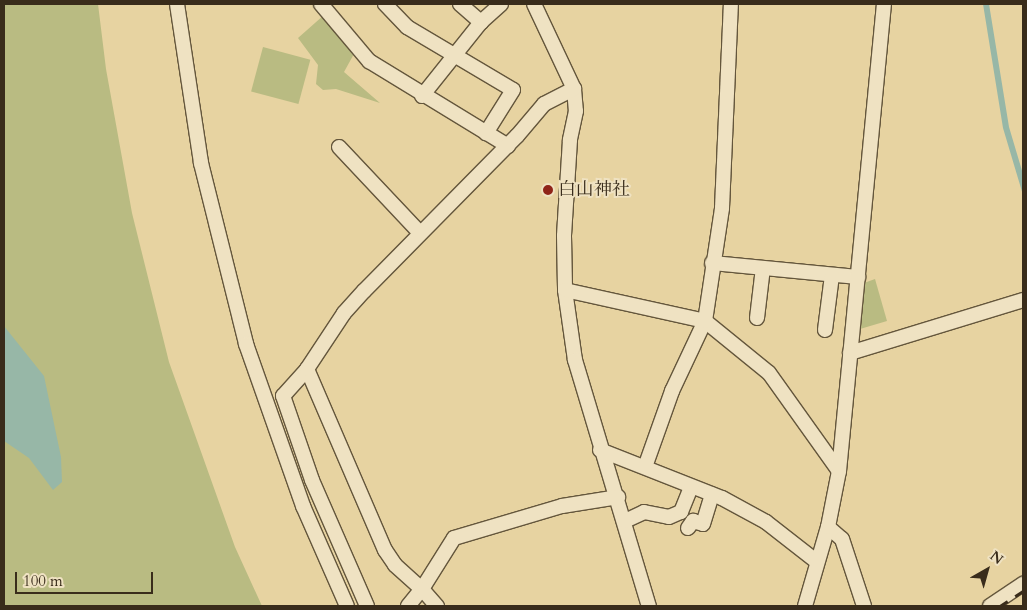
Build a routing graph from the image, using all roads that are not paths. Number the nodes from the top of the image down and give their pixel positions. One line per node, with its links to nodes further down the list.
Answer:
1 (177, 4): 40 (street)
2 (321, 4): 12 (street)
3 (385, 4): 10 (street)
4 (460, 4): 9 (street)
5 (500, 4): 9 (street)
6 (534, 4): 11 (street)
7 (731, 4): 17 (street)
8 (884, 4): 20 (street)
9 (481, 22): 10 (street)
10 (454, 57): 12 (street); 13 (street)
11 (574, 89): 14 (street); 21 (street)
12 (422, 96): 13 (street)
13 (486, 133): 14 (street)
14 (508, 146): 16 (street)
15 (339, 148): 16 (street)
16 (420, 233): 27 (street)
17 (712, 263): 18 (street); 24 (street)
18 (763, 268): 19 (street); 23 (street)
19 (832, 275): 20 (street); 25 (street)
20 (858, 278): 26 (street)
21 (565, 290): 24 (street); 28 (street)
22 (1023, 300): 26 (street)
23 (757, 318)
24 (704, 321): 29 (street); 30 (street)
25 (825, 330)
26 (850, 353): 30 (street)
27 (308, 370): 39 (street); 41 (street)
28 (600, 450): 29 (street); 33 (street)
29 (645, 467): 31 (street)
30 (839, 471): 35 (street)
31 (691, 487): 32 (street); 34 (street)
32 (712, 494): 36 (street); 37 (street)
33 (618, 497): 34 (street); 39 (street)
34 (626, 521): 44 (street)
35 (828, 527): 37 (street); 46 (street)
36 (688, 528)
37 (816, 560): 45 (street)
38 (1023, 584): 47 (street)
39 (422, 589): 42 (street); 43 (street)
40 (347, 606)
41 (367, 606)
42 (408, 606)
43 (437, 606)
44 (649, 606)
45 (805, 606)
46 (864, 606)
47 (990, 606)

